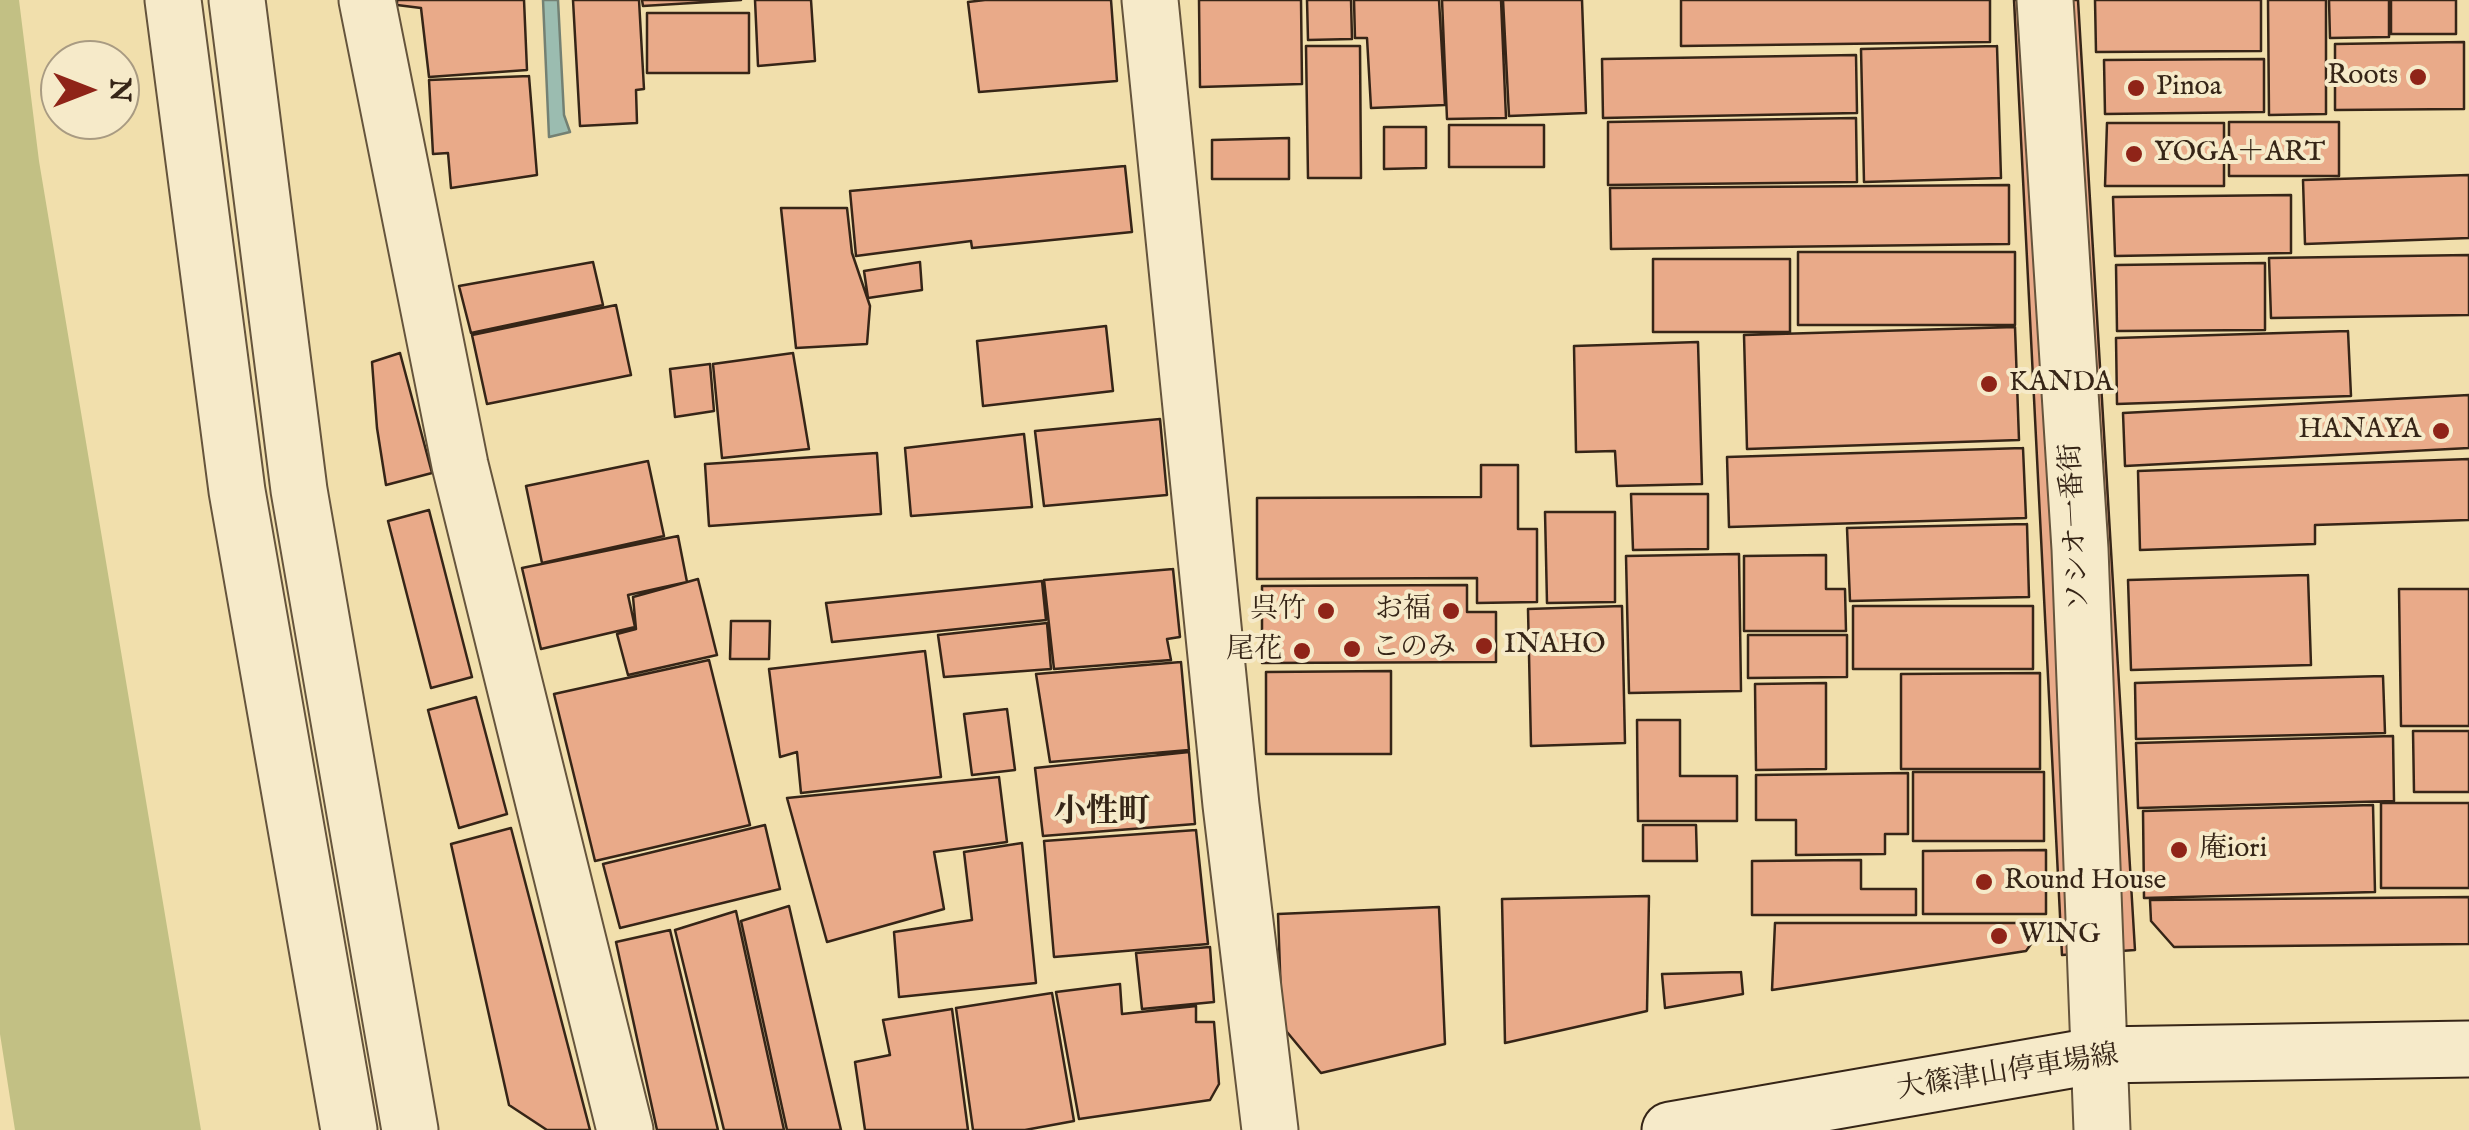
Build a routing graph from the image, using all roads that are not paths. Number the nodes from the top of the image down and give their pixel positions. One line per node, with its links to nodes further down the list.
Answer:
1 (173, 0): 8 (street)
2 (237, 0): 9 (street)
3 (367, 0): 10 (street)
4 (1150, 0): 11 (street)
5 (2045, 0): 7 (street, ソシオ一番街)
6 (2469, 1049): 7 (street, 大篠津山停車場線)
7 (2099, 1055): 12 (street, 大篠津山停車場線); 13 (street, ソシオ一番街)
8 (349, 1130)
9 (410, 1130)
10 (625, 1130)
11 (1270, 1130)
12 (1670, 1130)
13 (2102, 1130)

